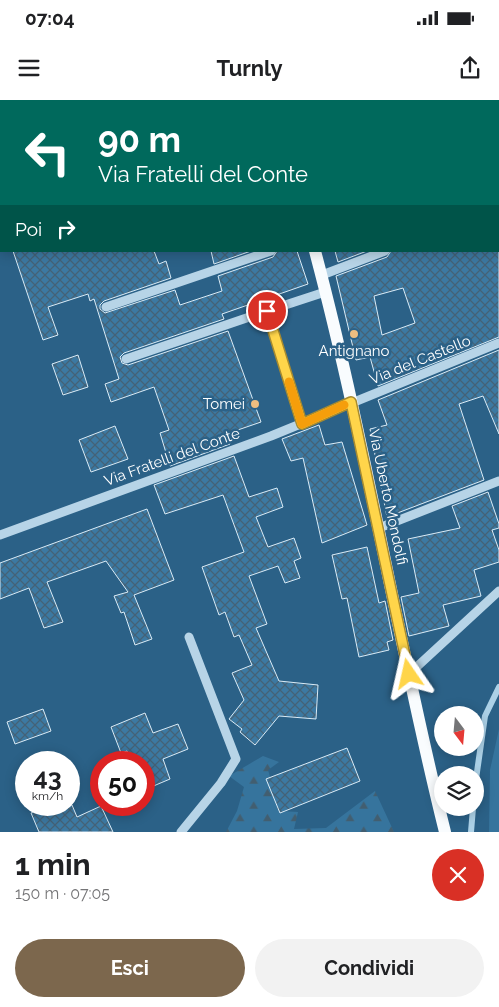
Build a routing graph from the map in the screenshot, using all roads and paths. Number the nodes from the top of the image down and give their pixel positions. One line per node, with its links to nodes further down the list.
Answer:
1 (268, 252): 6 (street)
2 (315, 252): 4 (main road, Via Uberto Mondolfi)
3 (382, 252): 4 (street)
4 (322, 275): 5 (main road, Via Uberto Mondolfi)
5 (325, 292): 7 (street); 10 (main road, Via Uberto Mondolfi)
6 (106, 307)
7 (267, 311): 9 (street); 11 (street)
8 (499, 343): 10 (street, Via del Castello)
9 (126, 359)
10 (351, 402): 11 (street, Via Fratelli del Conte); 13 (main road, Via Uberto Mondolfi)
11 (302, 424): 14 (street, Via Fratelli del Conte)
12 (499, 481): 13 (street)
13 (379, 528): 17 (main road, Via Uberto Mondolfi)
14 (0, 535)
15 (499, 591): 17 (street)
16 (189, 637): 18 (street)
17 (410, 680): 19 (main road, Via Uberto Mondolfi)
18 (182, 832)
19 (445, 832)

